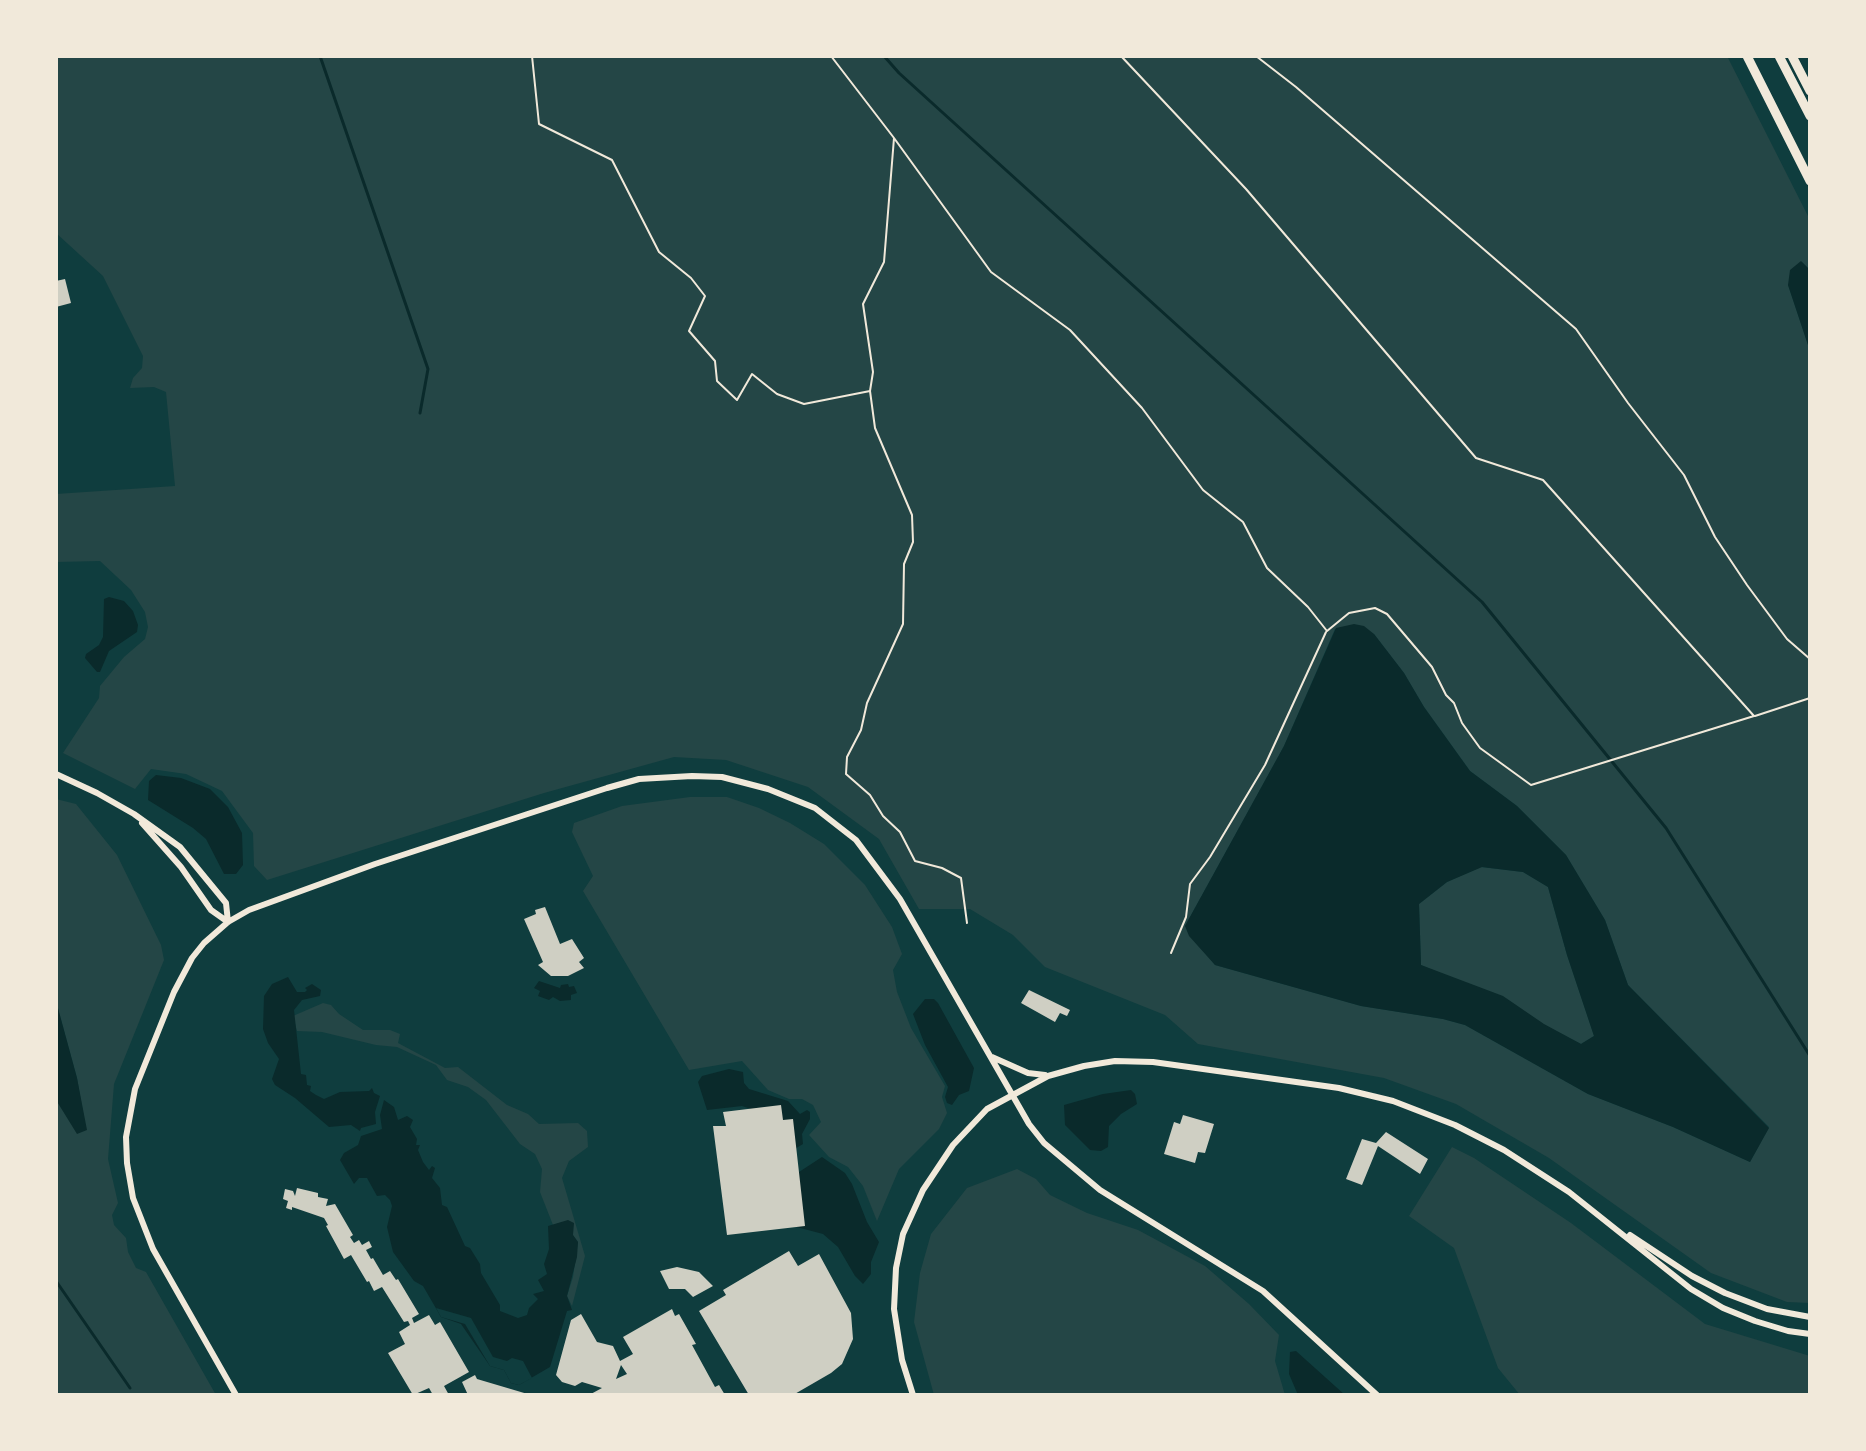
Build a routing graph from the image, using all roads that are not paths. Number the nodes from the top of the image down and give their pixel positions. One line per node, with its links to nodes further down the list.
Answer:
1 (1747, 56): 6 (highway)
2 (1779, 56): 5 (highway)
3 (1792, 56): 4 (highway)
4 (1810, 91)
5 (1810, 116)
6 (1810, 181)
7 (56, 774): 8 (street)
8 (134, 814): 9 (street); 9 (street)
9 (228, 922): 10 (street); 16 (street)
10 (992, 1057): 11 (street); 12 (street)
11 (1048, 1076): 12 (street); 13 (street)
12 (1012, 1094): 17 (street); 18 (street)
13 (1604, 1219): 14 (street); 15 (street)
14 (1810, 1317)
15 (1810, 1334)
16 (236, 1395)
17 (913, 1395)
18 (1377, 1395)

